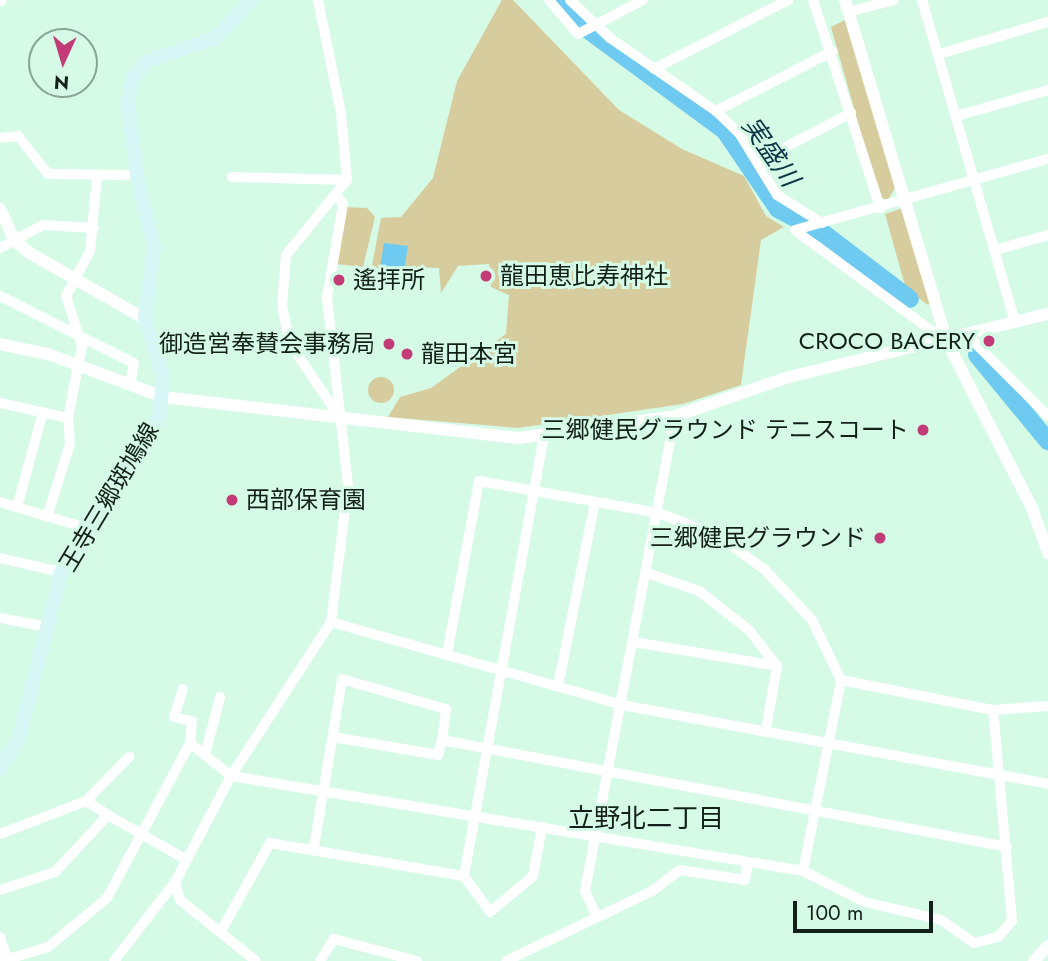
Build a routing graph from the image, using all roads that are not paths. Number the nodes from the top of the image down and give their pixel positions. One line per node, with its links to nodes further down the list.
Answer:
1 (251, 0): 23 (main road)
2 (318, 0): 26 (street)
3 (549, 0): 12 (street)
4 (570, 0): 12 (street)
5 (643, 0): 12 (street)
6 (788, 0): 15 (street)
7 (813, 0): 13 (street)
8 (894, 0): 10 (street)
9 (922, 0): 14 (street)
10 (849, 6): 29 (street)
11 (1048, 22): 14 (street)
12 (592, 26): 15 (street)
13 (833, 51): 17 (street); 18 (street)
14 (939, 54): 19 (street)
15 (654, 69): 17 (street)
16 (1048, 90): 19 (street)
17 (716, 111): 22 (street)
18 (851, 113): 22 (street); 30 (street)
19 (956, 116): 27 (street)
20 (0, 138): 24 (street)
21 (1048, 159): 27 (street)
22 (759, 161): 32 (street)
23 (137, 175): 24 (street); 41 (main road)
24 (97, 177): 33 (street)
25 (232, 177): 26 (street)
26 (346, 180): 28 (street)
27 (973, 180): 29 (street); 37 (street)
28 (337, 196): 55 (street); 55 (street)
29 (908, 199): 30 (street); 45 (street)
30 (880, 208): 32 (street)
31 (0, 209): 35 (street)
32 (820, 224): 45 (street)
33 (94, 228): 35 (street); 38 (street)
34 (1048, 235): 37 (street)
35 (14, 239): 36 (street); 38 (street)
36 (0, 248)
37 (995, 250): 42 (street)
38 (75, 278): 41 (street); 43 (street)
39 (0, 296): 43 (street)
40 (1047, 316): 42 (street)
41 (145, 319): 49 (main road, 王寺三郷斑鳩線)
42 (1015, 322): 44 (street)
43 (80, 336): 47 (street); 48 (street)
44 (968, 336): 45 (street); 53 (street)
45 (947, 342): 52 (street); 64 (street)
46 (0, 344): 47 (street)
47 (80, 366): 48 (street); 54 (street)
48 (130, 385): 49 (street)
49 (163, 397): 55 (street); 63 (main road, 王寺三郷斑鳩線)
50 (0, 403): 51 (street)
51 (43, 412): 54 (street); 60 (street)
52 (675, 416): 56 (street); 61 (street)
53 (1048, 416)
54 (68, 418): 62 (street)
55 (340, 418): 56 (street); 69 (street)
56 (544, 435): 57 (street)
57 (537, 491): 59 (street); 72 (street); 74 (street)
58 (0, 502): 60 (street)
59 (595, 503): 61 (street); 76 (street)
60 (17, 508): 62 (street)
61 (659, 513): 67 (street); 75 (street)
62 (47, 517): 63 (street)
63 (86, 528): 66 (main road, 王寺三郷斑鳩線)
64 (1048, 553)
65 (0, 558): 66 (street)
66 (61, 572): 70 (main road, 王寺三郷斑鳩線)
67 (647, 573): 71 (street); 73 (street)
68 (0, 618): 70 (street)
69 (331, 622): 72 (street); 93 (street)
70 (47, 626): 90 (main road, 王寺三郷斑鳩線)
71 (634, 642): 73 (street); 79 (street)
72 (447, 654): 74 (street)
73 (776, 666): 82 (street)
74 (503, 670): 76 (street); 87 (street)
75 (841, 680): 81 (street); 85 (street)
76 (558, 686): 79 (street)
77 (183, 689): 86 (street)
78 (220, 697): 88 (street)
79 (622, 705): 82 (street); 91 (street)
80 (1048, 706): 81 (street)
81 (993, 710): 92 (street)
82 (766, 730): 85 (street)
83 (333, 737): 84 (street); 84 (street); 95 (street)
84 (442, 740): 87 (street)
85 (829, 742): 92 (street); 97 (street)
86 (190, 743): 88 (street); 101 (street)
87 (487, 750): 91 (street); 98 (street)
88 (205, 755): 93 (street)
89 (129, 757): 96 (street)
90 (0, 769)
91 (609, 771): 97 (street); 103 (street)
92 (999, 774): 94 (street); 105 (street)
93 (231, 776): 95 (street); 106 (street)
94 (1048, 784)
95 (325, 792): 98 (street); 104 (street)
96 (86, 801): 99 (street); 102 (street)
97 (816, 810): 105 (street); 108 (street)
98 (475, 814): 100 (street); 109 (street)
99 (108, 815): 101 (street); 111 (street)
100 (542, 827): 103 (street); 109 (street)
101 (140, 833): 106 (street); 116 (street)
102 (0, 834)
103 (596, 836): 107 (street); 112 (street)
104 (314, 847): 109 (street); 113 (street)
105 (1007, 847): 108 (street)
106 (185, 859): 110 (street)
107 (748, 862): 108 (street); 112 (street)
108 (803, 871)
109 (464, 876)
110 (175, 882): 113 (street); 117 (street)
111 (0, 890)
112 (595, 913): 121 (street)
113 (220, 931): 118 (street)
114 (0, 937): 116 (street)
115 (1048, 946): 122 (street)
116 (5, 960)
117 (114, 961)
118 (256, 961)
119 (320, 961): 120 (street)
120 (417, 961)
121 (506, 961)
122 (1034, 961)

